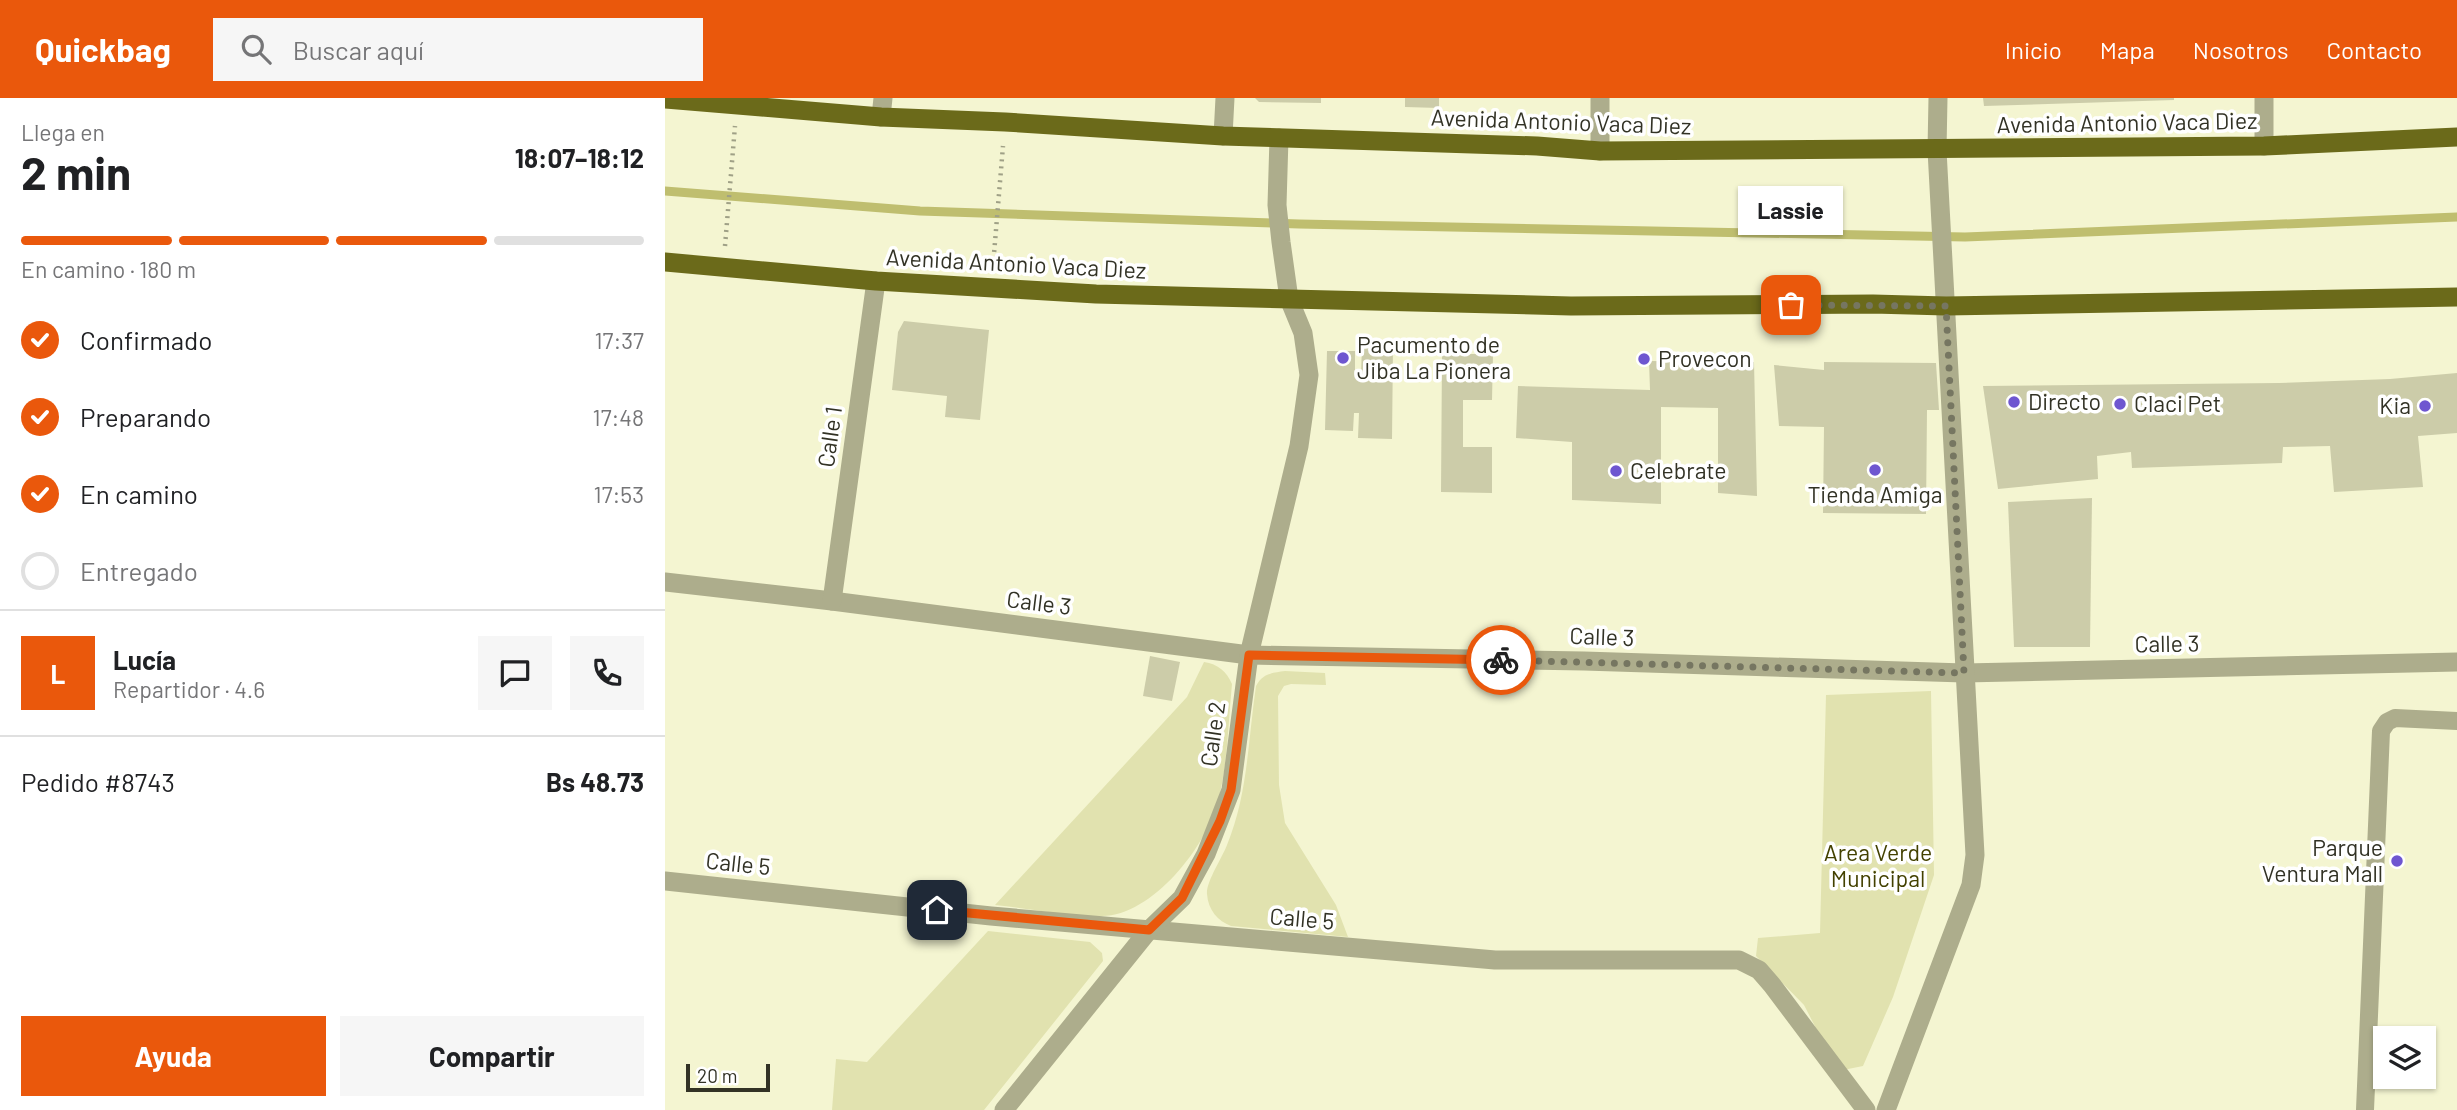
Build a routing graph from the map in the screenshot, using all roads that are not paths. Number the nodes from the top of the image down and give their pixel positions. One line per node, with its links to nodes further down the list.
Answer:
1 (1225, 98): 7 (street)
2 (1600, 98): 12 (street)
3 (1938, 98): 11 (street)
4 (2265, 98): 10 (street)
5 (665, 99): 6 (highway, Avenida Antonio Vaca Diez)
6 (882, 107): 7 (highway, Avenida Antonio Vaca Diez)
7 (1223, 136): 9 (highway, Avenida Antonio Vaca Diez)
8 (2457, 137): 10 (highway, Avenida Antonio Vaca Diez)
9 (1279, 138): 12 (highway, Avenida Antonio Vaca Diez); 16 (street, Calle 2)
10 (2264, 146): 11 (highway, Avenida Antonio Vaca Diez)
11 (1937, 150): 12 (highway, Avenida Antonio Vaca Diez); 17 (street)
12 (1599, 151)
13 (665, 262): 14 (highway, Avenida Antonio Vaca Diez)
14 (876, 281): 16 (highway, Avenida Antonio Vaca Diez); 19 (street, Calle 1)
15 (2457, 297): 17 (highway, Avenida Antonio Vaca Diez)
16 (1289, 299): 17 (highway, Avenida Antonio Vaca Diez); 20 (street, Calle 2)
17 (1946, 306): 22 (street)
18 (665, 582): 19 (street, Calle 3)
19 (832, 601): 20 (street, Calle 3)
20 (1249, 655): 22 (street, Calle 3); 25 (street, Calle 2)
21 (2457, 662): 22 (street, Calle 3)
22 (1964, 673): 28 (street)
23 (2457, 721): 29 (lane)
24 (665, 881): 25 (street, Calle 5)
25 (1149, 930): 26 (street, Calle 2); 27 (street, Calle 5)
26 (1004, 1110)
27 (1865, 1110)
28 (1886, 1110)
29 (2365, 1110)

